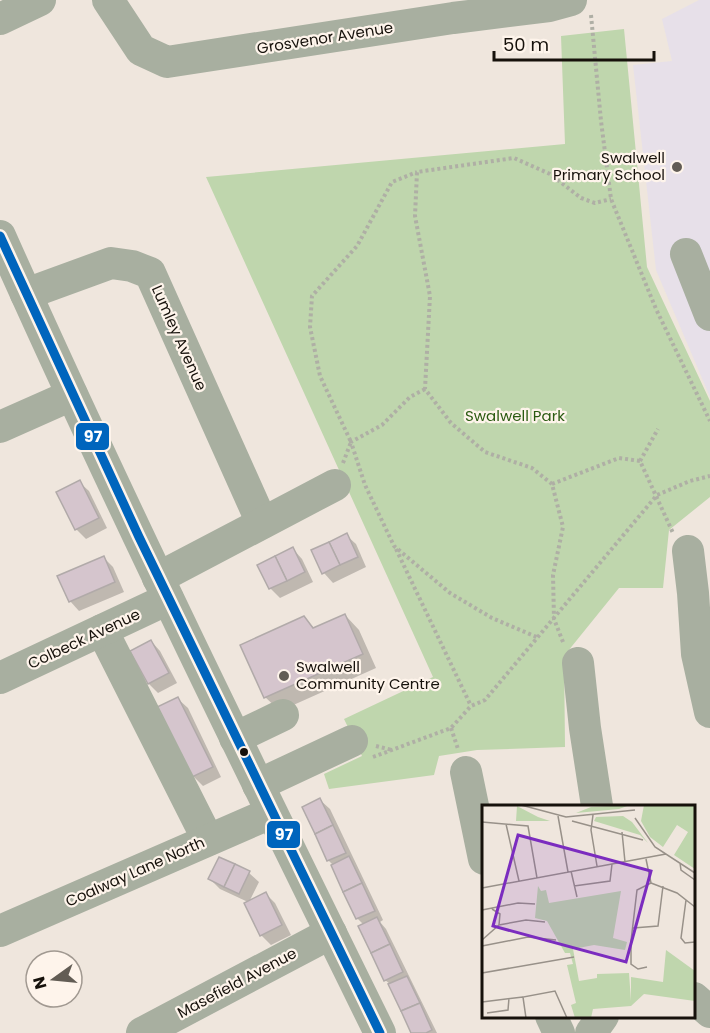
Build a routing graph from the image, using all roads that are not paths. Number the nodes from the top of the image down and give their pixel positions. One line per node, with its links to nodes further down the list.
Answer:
1 (40, 0): 5 (street)
2 (108, 0): 4 (street, Grosvenor Avenue)
3 (581, 5): 4 (street, Grosvenor Avenue)
4 (451, 9)
5 (0, 19)
6 (0, 236): 8 (street)
7 (686, 254): 9 (street)
8 (26, 294): 10 (street); 13 (street, Lumley Avenue)
9 (710, 315)
10 (72, 395): 11 (street); 15 (street)
11 (0, 428)
12 (335, 485): 13 (street, Colbeck Avenue)
13 (262, 523): 15 (street, Colbeck Avenue)
14 (688, 551): 19 (street)
15 (163, 589): 16 (street, Colbeck Avenue); 21 (street)
16 (102, 630): 18 (street, Colbeck Avenue); 27 (street)
17 (578, 663): 25 (street)
18 (0, 678)
19 (710, 712)
20 (283, 715): 21 (street)
21 (235, 738): 24 (street)
22 (362, 749): 24 (street)
23 (466, 772): 28 (street)
24 (258, 785): 26 (street)
25 (597, 805)
26 (271, 813): 27 (street, Coalway Lane North); 30 (street)
27 (208, 840): 29 (street, Coalway Lane North)
28 (482, 854)
29 (0, 931)
30 (331, 933): 35 (street); 36 (street, Masefield Avenue)
31 (695, 1000): 32 (street)
32 (710, 1012)
33 (552, 1018): 37 (street)
34 (602, 1018): 38 (street)
35 (373, 1031)
36 (142, 1033)
37 (559, 1033)
38 (591, 1033)

